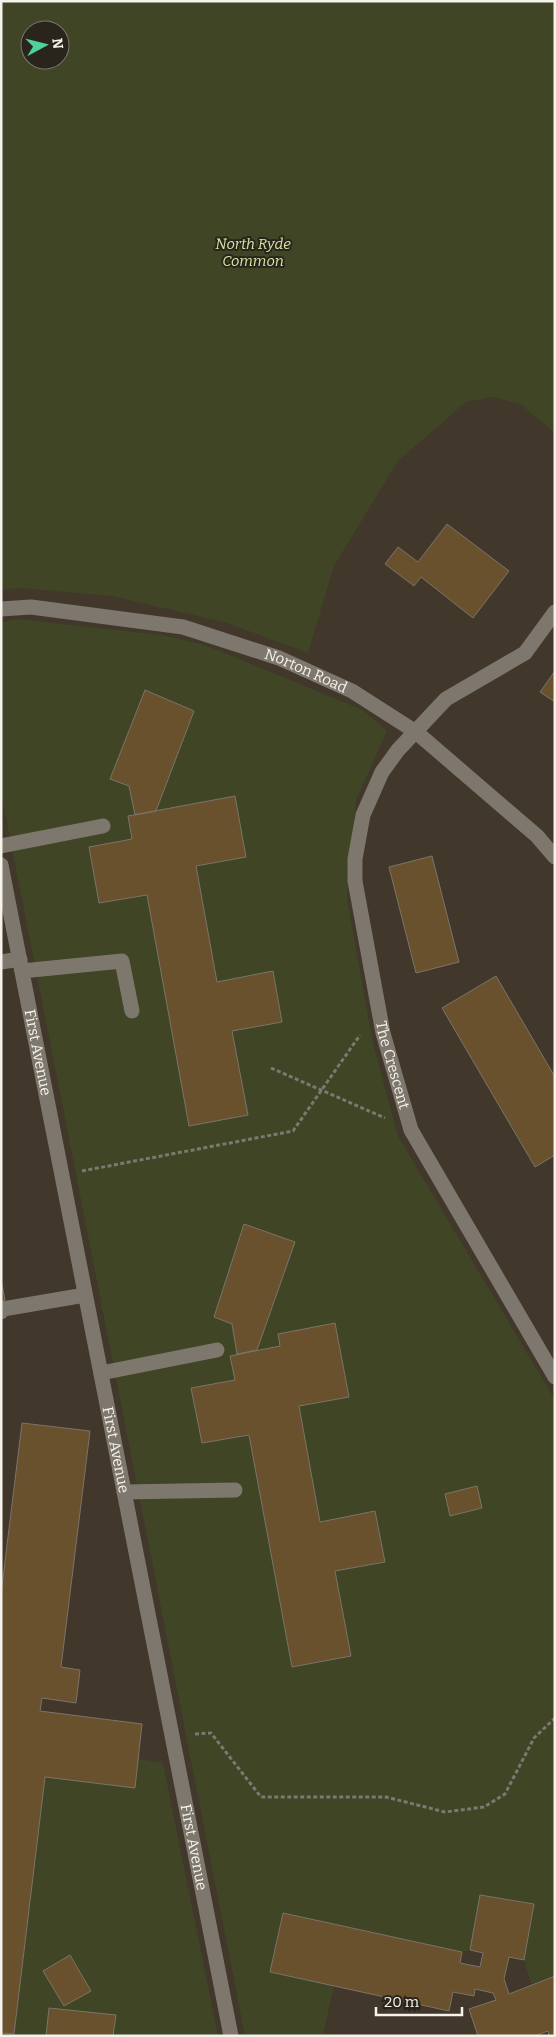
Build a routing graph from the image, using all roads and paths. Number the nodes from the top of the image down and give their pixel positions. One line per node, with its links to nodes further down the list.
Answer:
1 (1, 609): 3 (lane, Norton Road)
2 (555, 612): 3 (lane, The Crescent)
3 (416, 732): 6 (lane, Norton Road); 10 (lane, The Crescent)
4 (103, 826): 5 (lane)
5 (1, 846)
6 (555, 857)
7 (1, 865): 9 (lane, First Avenue)
8 (1, 962): 9 (lane)
9 (21, 965): 11 (lane); 15 (lane, First Avenue)
10 (379, 1008): 13 (path); 14 (lane, The Crescent)
11 (132, 1011)
12 (272, 1068): 13 (path)
13 (322, 1090): 14 (path); 15 (path)
14 (411, 1130): 20 (lane, The Crescent)
15 (62, 1175): 16 (lane, First Avenue)
16 (86, 1295): 17 (lane); 19 (lane, First Avenue)
17 (1, 1312)
18 (218, 1350): 19 (lane)
19 (101, 1373): 22 (lane, First Avenue)
20 (555, 1377)
21 (235, 1490): 22 (lane)
22 (124, 1492): 24 (lane, First Avenue)
23 (555, 1718): 24 (path)
24 (172, 1735): 25 (lane, First Avenue)
25 (230, 2036)

